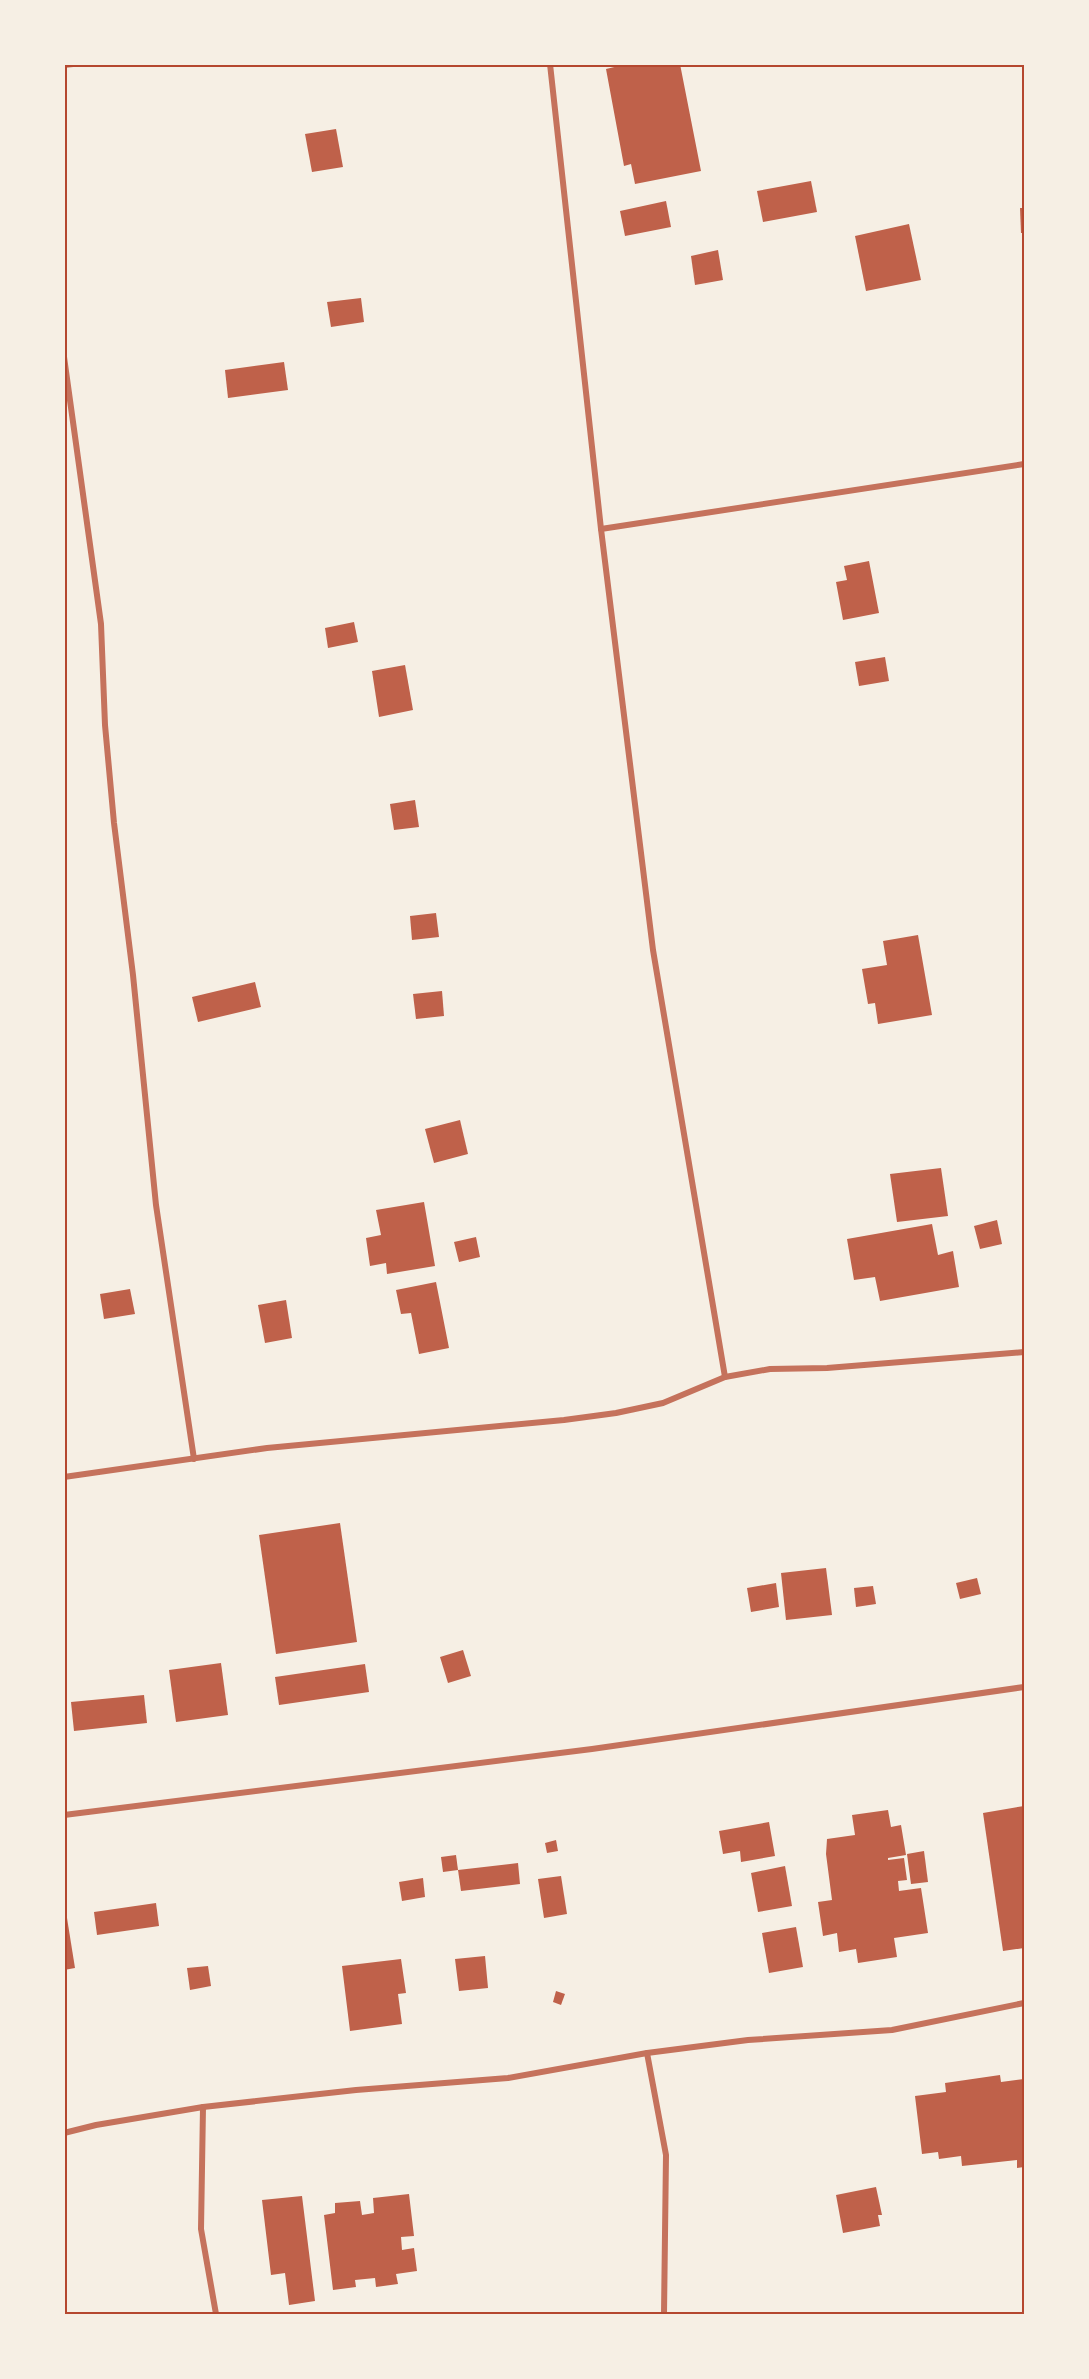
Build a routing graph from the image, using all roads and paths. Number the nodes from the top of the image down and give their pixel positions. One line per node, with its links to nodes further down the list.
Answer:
1 (73, 64): 3 (street)
2 (550, 64): 6 (street)
3 (64, 65)
4 (64, 357): 9 (street)
5 (1024, 464): 6 (street)
6 (601, 529): 8 (street)
7 (1024, 1352): 8 (street)
8 (725, 1377): 9 (street)
9 (194, 1459): 10 (street)
10 (64, 1477)
11 (1024, 1687): 12 (street)
12 (64, 1815)
13 (1024, 2003): 14 (street)
14 (647, 2053): 15 (street); 18 (street)
15 (203, 2107): 16 (street); 17 (street)
16 (64, 2133)
17 (216, 2314)
18 (664, 2314)

